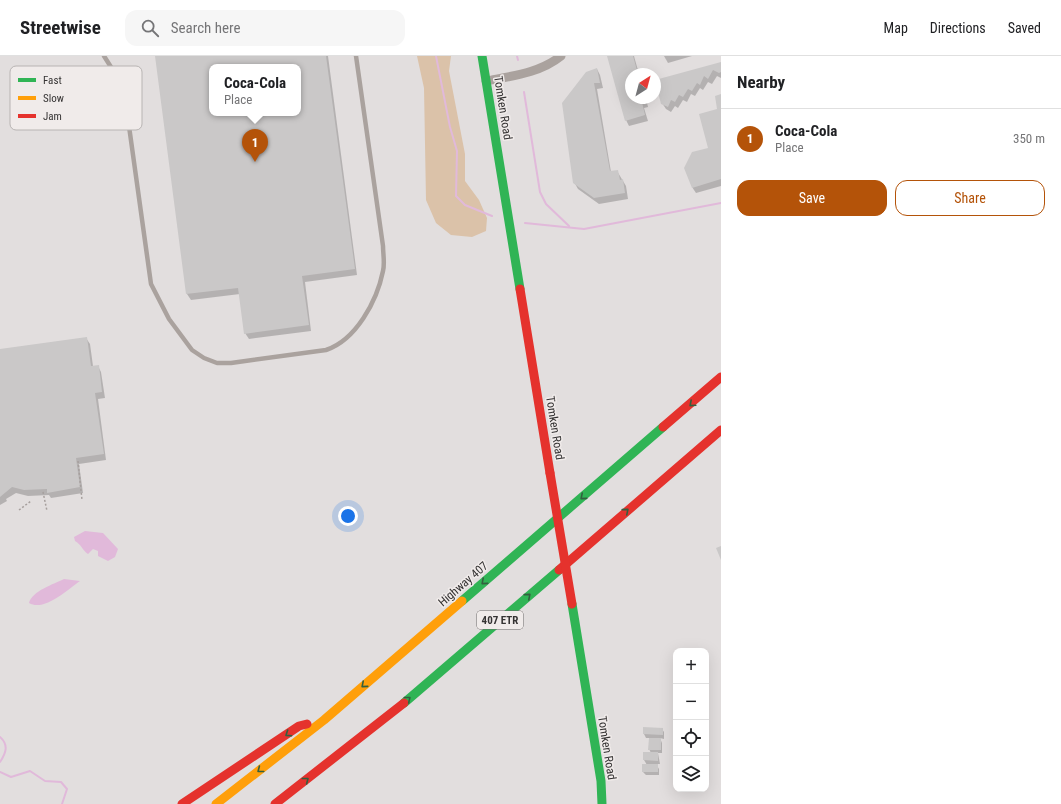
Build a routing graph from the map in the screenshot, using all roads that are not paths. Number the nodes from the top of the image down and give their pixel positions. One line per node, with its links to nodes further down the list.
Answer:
1 (104, 56): 5 (lane)
2 (356, 56): 7 (lane)
3 (482, 56): 6 (main road, Tomken Road)
4 (561, 56): 6 (street)
5 (110, 66)
6 (486, 81): 14 (main road, Tomken Road, bridge)
7 (130, 130)
8 (721, 378): 10 (main road, Highway 407 / 407 ETR, one-way to 10)
9 (721, 430): 13 (main road, 407 ETR, one-way to 9)
10 (324, 720): 11 (main road, one-way to 11); 12 (main road, Highway 407 / 407 ETR, one-way to 12)
11 (182, 804)
12 (216, 804)
13 (275, 804)
14 (602, 804)

